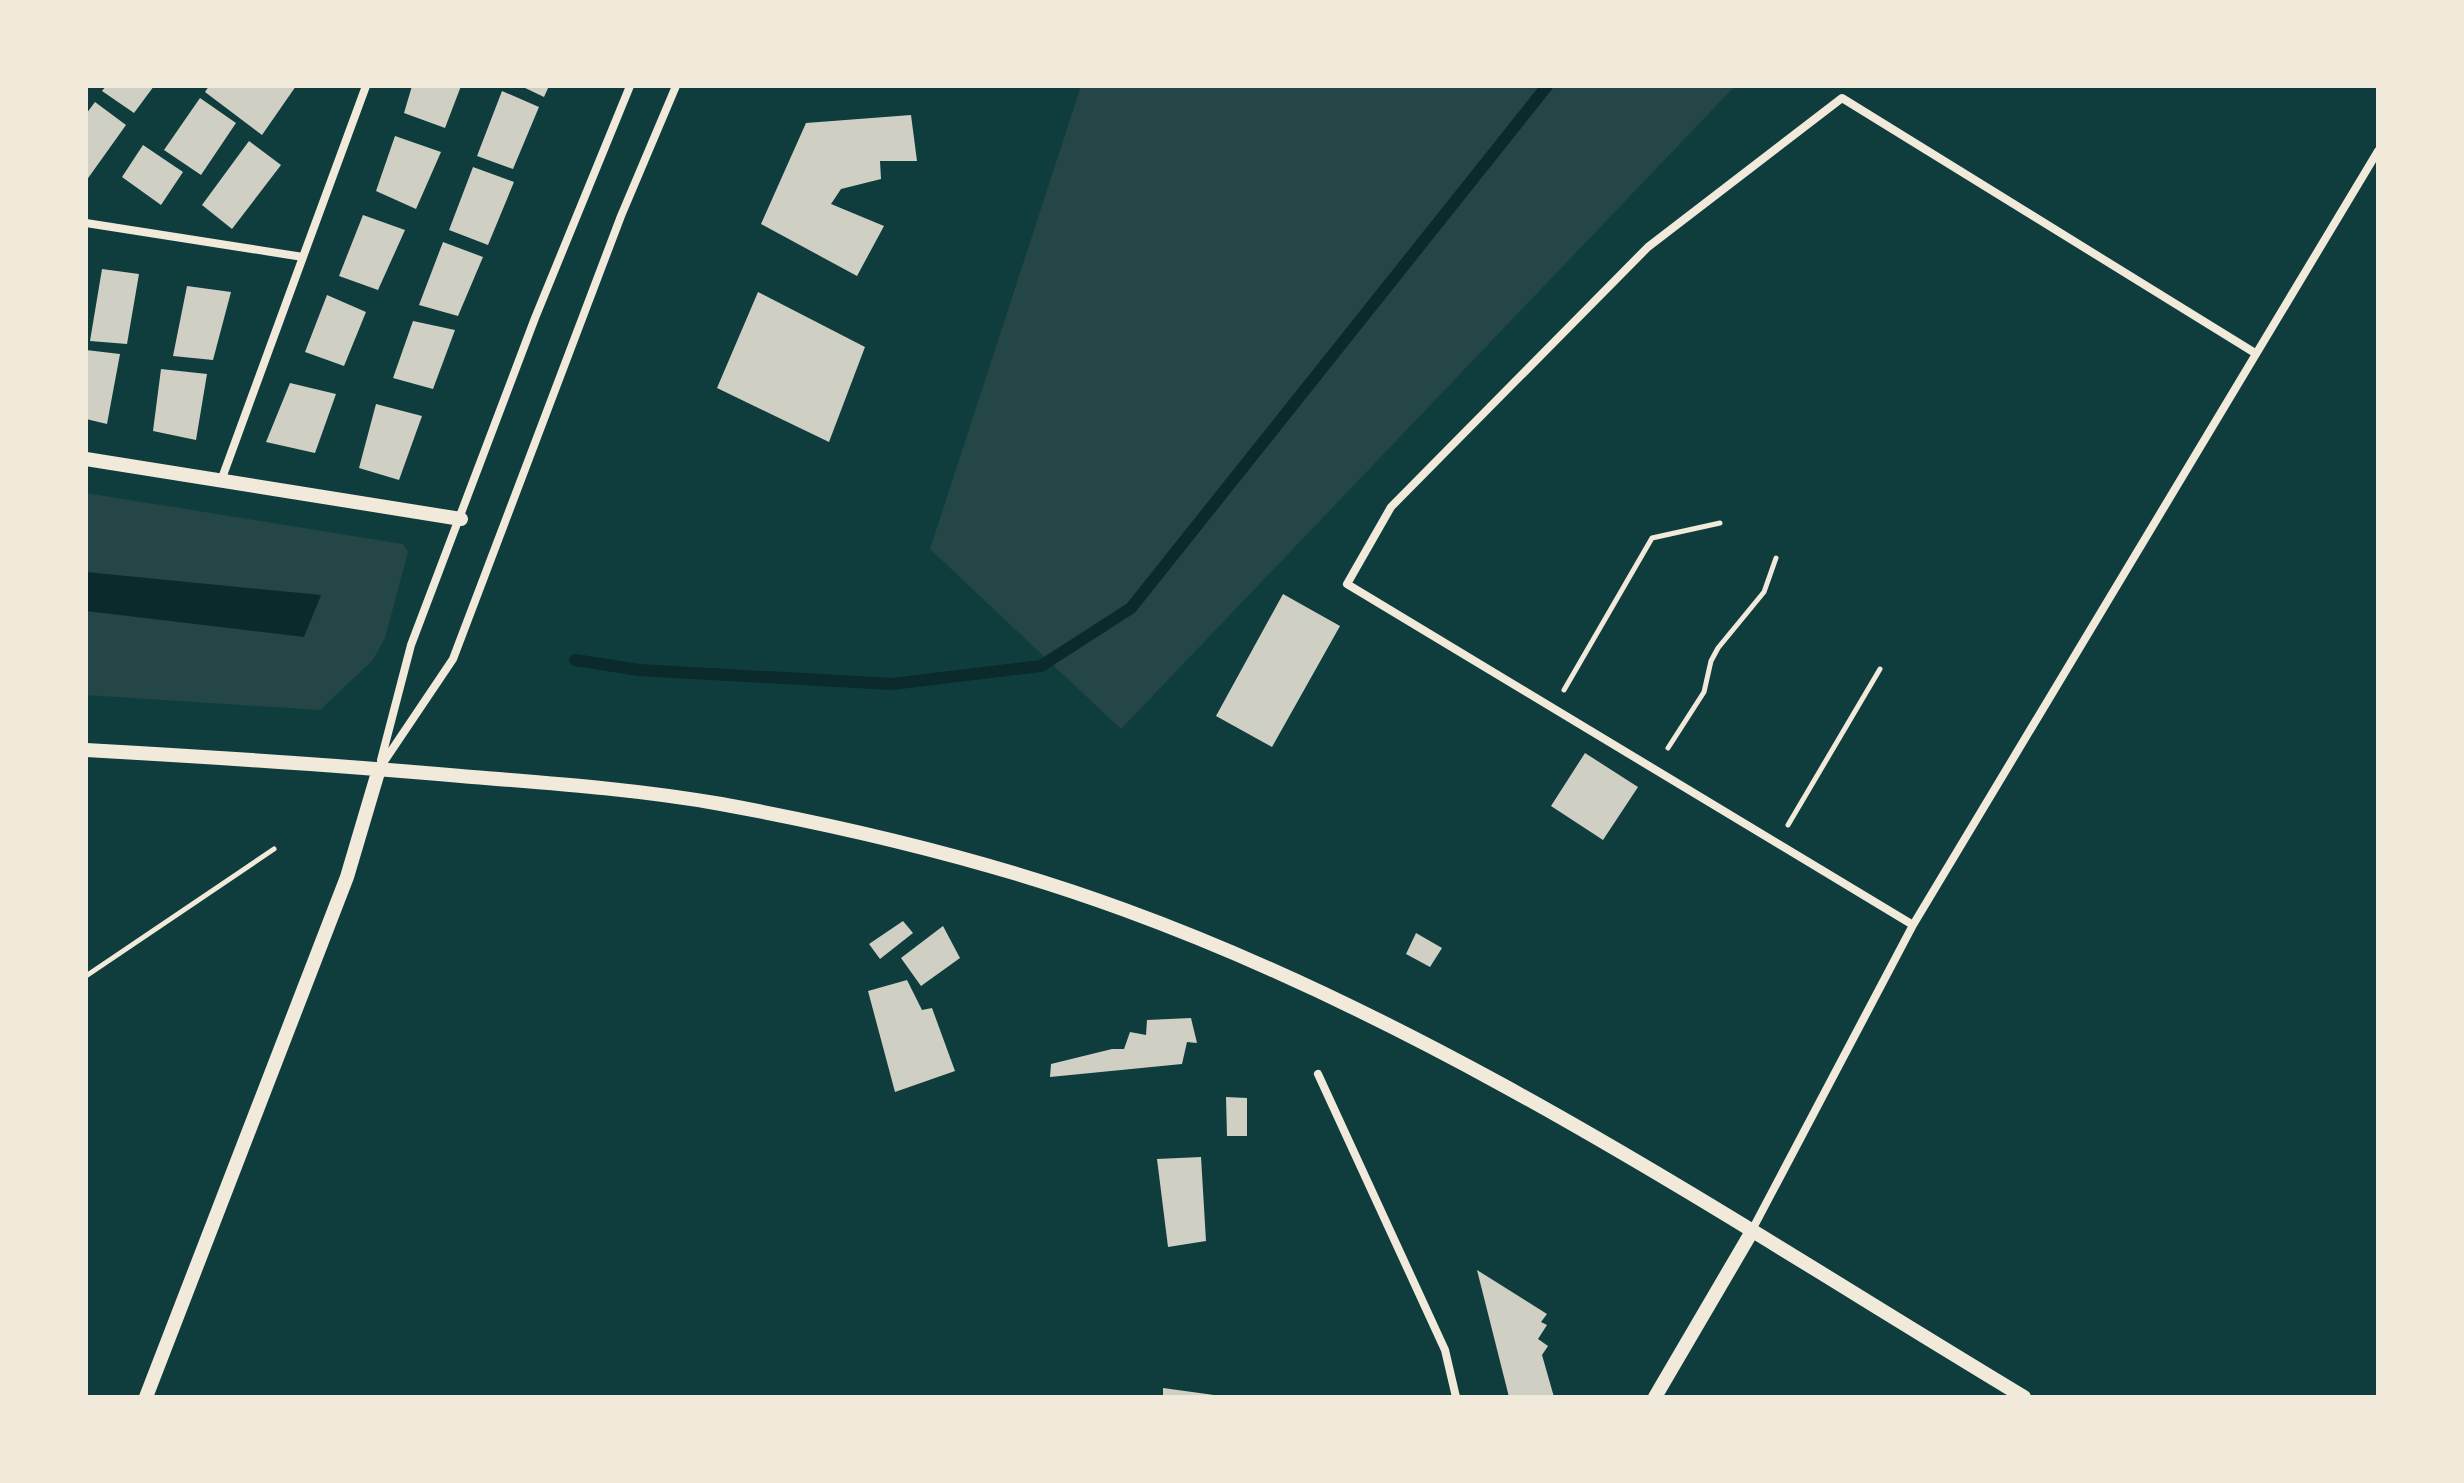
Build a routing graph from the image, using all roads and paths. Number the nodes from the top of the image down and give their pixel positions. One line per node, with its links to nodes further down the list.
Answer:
1 (366, 86): 6 (street)
2 (630, 86): 10 (street)
3 (676, 86): 16 (street)
4 (2378, 151): 7 (street)
5 (86, 223): 6 (street)
6 (303, 257): 9 (street)
7 (2255, 353): 14 (street); 20 (street)
8 (86, 459): 9 (street)
9 (222, 478): 10 (street)
10 (461, 519): 16 (street)
11 (1720, 523): 14 (path)
12 (1776, 558): 17 (path)
13 (1880, 669): 18 (path)
14 (1553, 708): 17 (street)
15 (86, 750): 16 (street)
16 (379, 769): 23 (street); 24 (street)
17 (1657, 771): 18 (street)
18 (1777, 843): 20 (street)
19 (274, 849): 21 (path)
20 (1913, 925): 23 (street)
21 (86, 976)
22 (1318, 1074): 25 (street)
23 (1751, 1233): 26 (street); 27 (street)
24 (146, 1397)
25 (1456, 1397)
26 (1655, 1397)
27 (2024, 1397)

